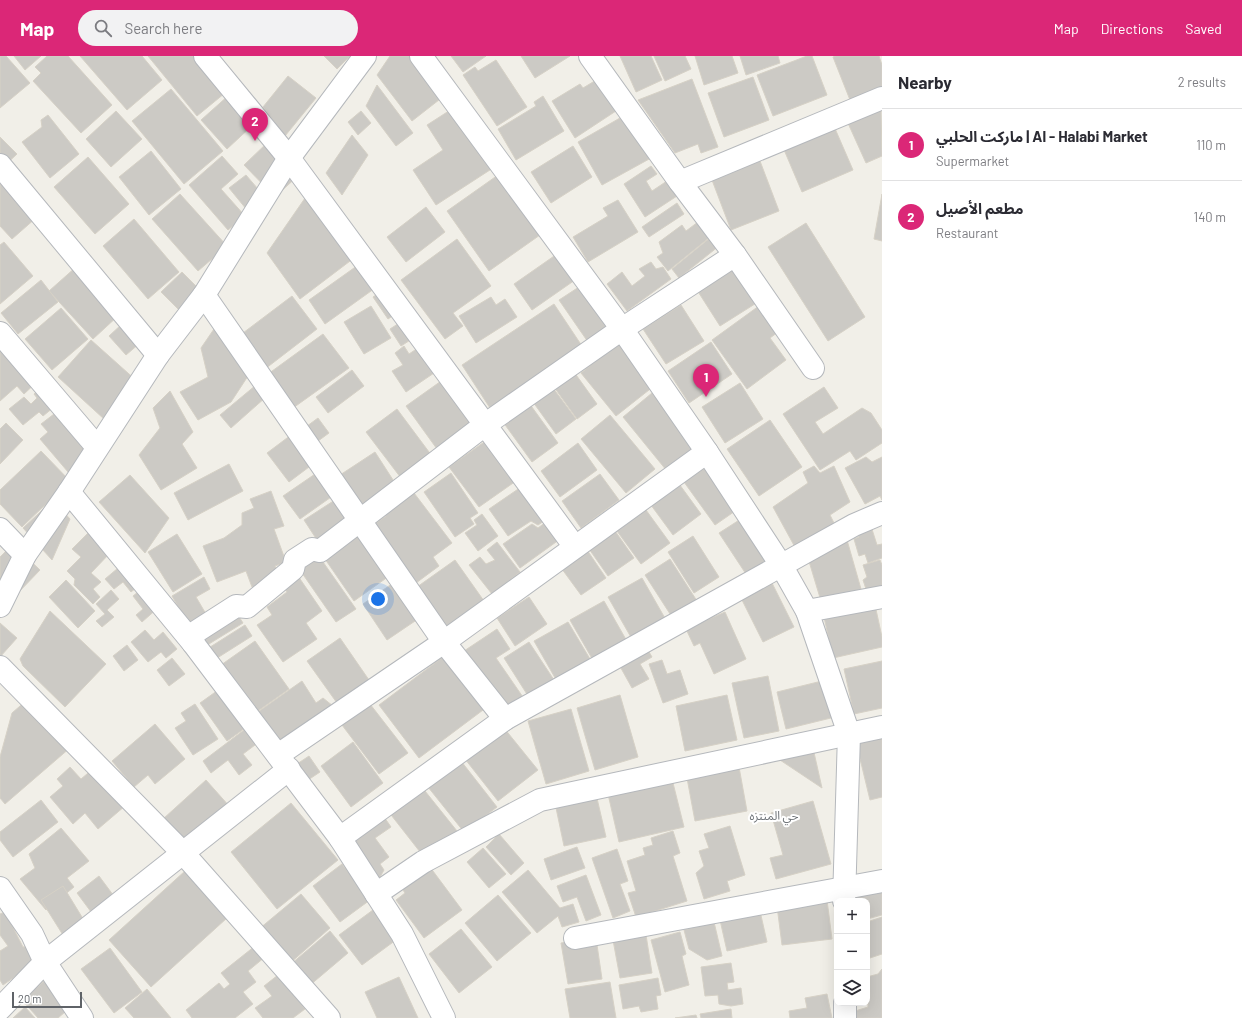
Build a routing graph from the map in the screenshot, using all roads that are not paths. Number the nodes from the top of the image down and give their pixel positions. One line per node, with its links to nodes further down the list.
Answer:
1 (205, 56): 6 (street)
2 (365, 56): 6 (street)
3 (421, 56): 11 (street)
4 (590, 56): 8 (street)
5 (882, 98): 8 (street)
6 (289, 158): 10 (street); 15 (street)
7 (0, 165): 13 (street)
8 (680, 182): 9 (street)
9 (735, 255): 11 (street); 14 (street)
10 (204, 295): 13 (street); 20 (street)
11 (622, 329): 15 (street); 17 (street)
12 (0, 333): 16 (street)
13 (158, 355): 16 (street)
14 (814, 368)
15 (486, 424): 20 (street); 22 (street)
16 (97, 447): 18 (street)
17 (707, 452): 22 (street); 24 (street)
18 (69, 492): 23 (street); 29 (street)
19 (882, 513): 24 (street)
20 (361, 520): 28 (street); 29 (street)
21 (0, 529): 23 (street)
22 (575, 547): 28 (street)
23 (25, 555): 26 (street)
24 (781, 565): 27 (street); 31 (street)
25 (882, 597): 27 (street)
26 (0, 606)
27 (807, 612): 33 (street)
28 (444, 642): 31 (street); 34 (street)
29 (193, 643): 34 (street)
30 (0, 667): 36 (street)
31 (505, 719): 35 (street)
32 (882, 727): 33 (street)
33 (849, 734): 39 (street); 40 (street)
34 (283, 762): 35 (street); 36 (street)
35 (340, 838): 39 (street)
36 (184, 854): 42 (street); 46 (street)
37 (882, 881): 40 (street)
38 (0, 888): 42 (street)
39 (376, 894): 47 (street)
40 (843, 894): 41 (street)
41 (575, 938)
42 (45, 962): 44 (street); 45 (street)
43 (845, 1006): 48 (street)
44 (0, 1009)
45 (82, 1018)
46 (330, 1018)
47 (444, 1018)
48 (845, 1018)

